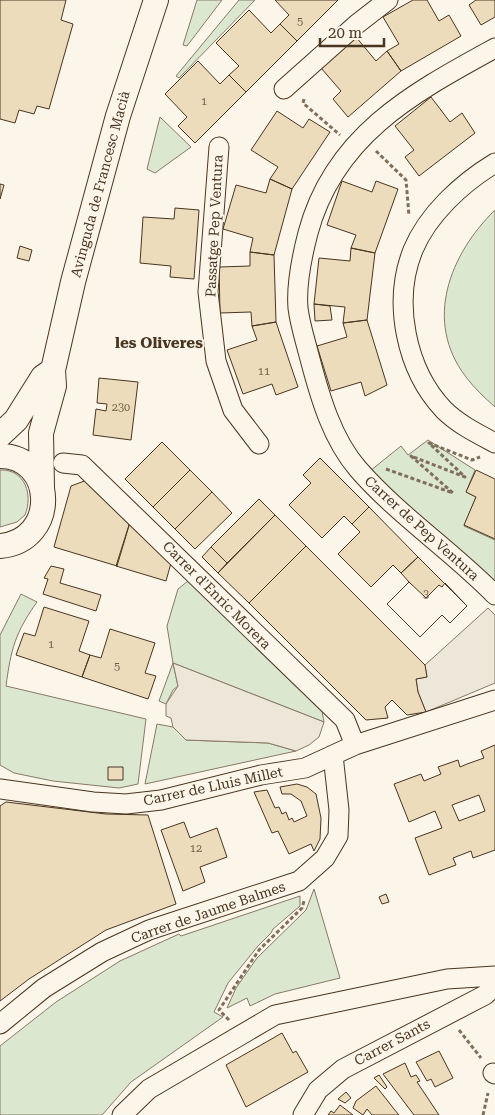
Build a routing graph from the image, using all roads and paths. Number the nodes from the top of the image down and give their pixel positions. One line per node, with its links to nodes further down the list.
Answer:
1 (156, 0): 11 (street, Avinguda de Francesc Macià)
2 (388, 0): 4 (street)
3 (495, 48): 20 (street, Carrer de Pep Ventura)
4 (284, 89)
5 (306, 94): 6 (path)
6 (342, 137)
7 (380, 144): 10 (path)
8 (218, 147): 13 (street, Passatge Pep Ventura)
9 (495, 163): 14 (street)
10 (410, 218)
11 (53, 370): 12 (street); 18 (street, Avinguda de Francesc Macià)
12 (0, 435)
13 (259, 444)
14 (491, 449): 17 (path)
15 (0, 456): 18 (street)
16 (63, 462): 22 (street, Carrer d'Enric Morera)
17 (381, 467)
18 (42, 487): 19 (street, Avinguda de Francesc Macià)
19 (4, 549)
20 (495, 595)
21 (495, 700): 22 (street)
22 (355, 745): 23 (street)
23 (333, 755): 24 (street, Carrer de Lluis Millet); 25 (street, Carrer de Jaume Balmes)
24 (0, 789)
25 (300, 881): 28 (path); 29 (street, Carrer de Jaume Balmes)
26 (495, 976): 30 (street)
27 (495, 986): 31 (street, Carrer Sants)
28 (230, 1020)
29 (0, 1024)
30 (122, 1115)
31 (303, 1115)

